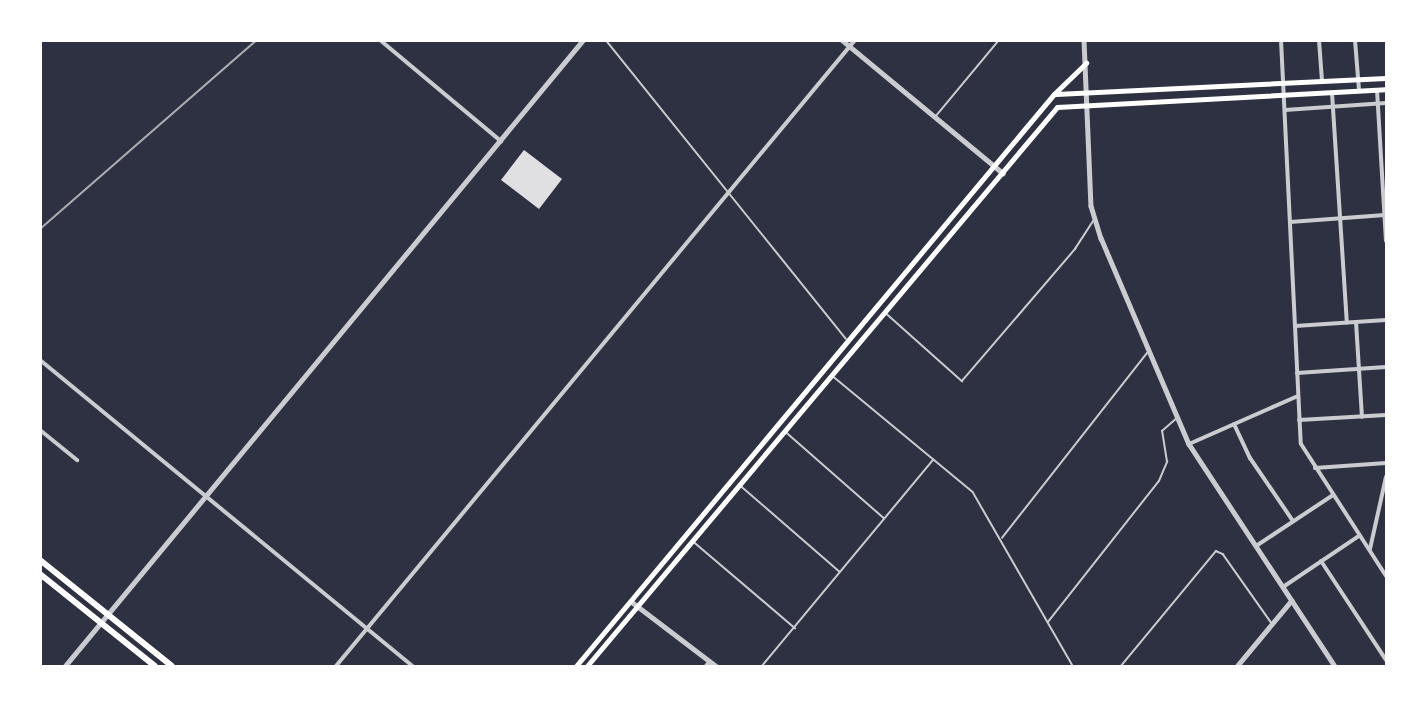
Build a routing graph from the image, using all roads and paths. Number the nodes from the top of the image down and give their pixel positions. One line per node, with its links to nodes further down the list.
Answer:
1 (380, 40): 30 (street)
2 (583, 40): 30 (street)
3 (606, 40): 33 (lane)
4 (842, 40): 11 (street)
5 (855, 40): 11 (street)
6 (999, 40): 29 (lane)
7 (1084, 40): 12 (street)
8 (1281, 40): 16 (street)
9 (1318, 40): 15 (street)
10 (1355, 40): 14 (street)
11 (850, 47): 29 (street); 33 (street)
12 (1086, 63): 19 (street); 22 (main road)
13 (1386, 78): 14 (main road)
14 (1358, 79): 15 (main road); 20 (street)
15 (1322, 82): 16 (main road)
16 (1284, 84): 19 (main road); 23 (street)
17 (1386, 89): 18 (main road)
18 (1377, 90): 20 (main road); 26 (street)
19 (1088, 91): 22 (main road); 24 (street)
20 (1359, 91): 21 (main road)
21 (1332, 93): 23 (main road); 27 (street)
22 (1054, 94): 31 (main road)
23 (1284, 96): 24 (main road); 28 (street)
24 (1089, 103): 32 (main road); 36 (street)
25 (1386, 103): 26 (street)
26 (1378, 104): 27 (street); 34 (street)
27 (1333, 107): 28 (street); 35 (street)
28 (1285, 110): 37 (street)
29 (935, 117): 31 (street)
30 (501, 141): 67 (street)
31 (995, 166): 32 (street); 44 (main road)
32 (1003, 173): 39 (main road)
33 (729, 194): 44 (lane); 89 (street)
34 (1386, 215): 35 (street); 38 (street)
35 (1340, 218): 37 (street); 42 (street)
36 (1094, 219): 39 (lane); 45 (street)
37 (1290, 222): 43 (street)
38 (1386, 241)
39 (887, 314): 50 (main road)
40 (1386, 320): 41 (street)
41 (1356, 322): 42 (street); 48 (street)
42 (1347, 323): 43 (street)
43 (1295, 326): 49 (street)
44 (848, 341): 81 (main road)
45 (1149, 350): 53 (street); 71 (lane)
46 (40, 360): 67 (street)
47 (1386, 367): 48 (street)
48 (1359, 369): 49 (street); 54 (street)
49 (1297, 373): 51 (street)
50 (834, 377): 58 (main road); 61 (lane)
51 (1298, 396): 55 (street); 56 (street)
52 (1386, 415): 54 (street)
53 (1178, 417): 59 (street); 85 (lane)
54 (1362, 417): 55 (street)
55 (1299, 420): 63 (street)
56 (1234, 424): 59 (street); 69 (street)
57 (40, 430): 60 (street)
58 (786, 431): 65 (main road); 68 (lane)
59 (1189, 444): 73 (street)
60 (77, 460)
61 (933, 460): 68 (lane); 71 (lane)
62 (1386, 463): 63 (street)
63 (1314, 468): 66 (street)
64 (1386, 477): 74 (street)
65 (740, 485): 72 (main road); 77 (lane)
66 (1333, 495): 69 (street); 70 (street)
67 (207, 497): 84 (street); 89 (street)
68 (884, 518): 77 (lane)
69 (1293, 521): 73 (street)
70 (1359, 536): 74 (street); 76 (street)
71 (1001, 538): 85 (lane)
72 (693, 541): 83 (main road); 88 (lane)
73 (1255, 546): 80 (street)
74 (1370, 550): 79 (street)
75 (40, 560): 84 (main road)
76 (1321, 561): 80 (street); 90 (street)
77 (840, 572): 88 (lane)
78 (40, 574): 86 (main road)
79 (1386, 576)
80 (1282, 588): 82 (street)
81 (632, 602): 83 (street); 97 (main road)
82 (1291, 602): 87 (street); 105 (street)
83 (639, 606): 91 (street); 98 (main road)
84 (108, 615): 86 (street); 94 (main road)
85 (1048, 622): 102 (lane)
86 (101, 623): 92 (street); 93 (main road)
87 (1273, 624): 103 (lane); 104 (street)
88 (795, 628): 101 (lane)
89 (368, 629): 95 (street); 96 (street)
90 (1386, 660)
91 (710, 661): 99 (street); 100 (street)
92 (65, 666)
93 (155, 666)
94 (171, 666)
95 (336, 666)
96 (413, 666)
97 (576, 666)
98 (587, 666)
99 (706, 666)
100 (716, 666)
101 (762, 666)
102 (1073, 666)
103 (1121, 666)
104 (1237, 666)
105 (1335, 666)

